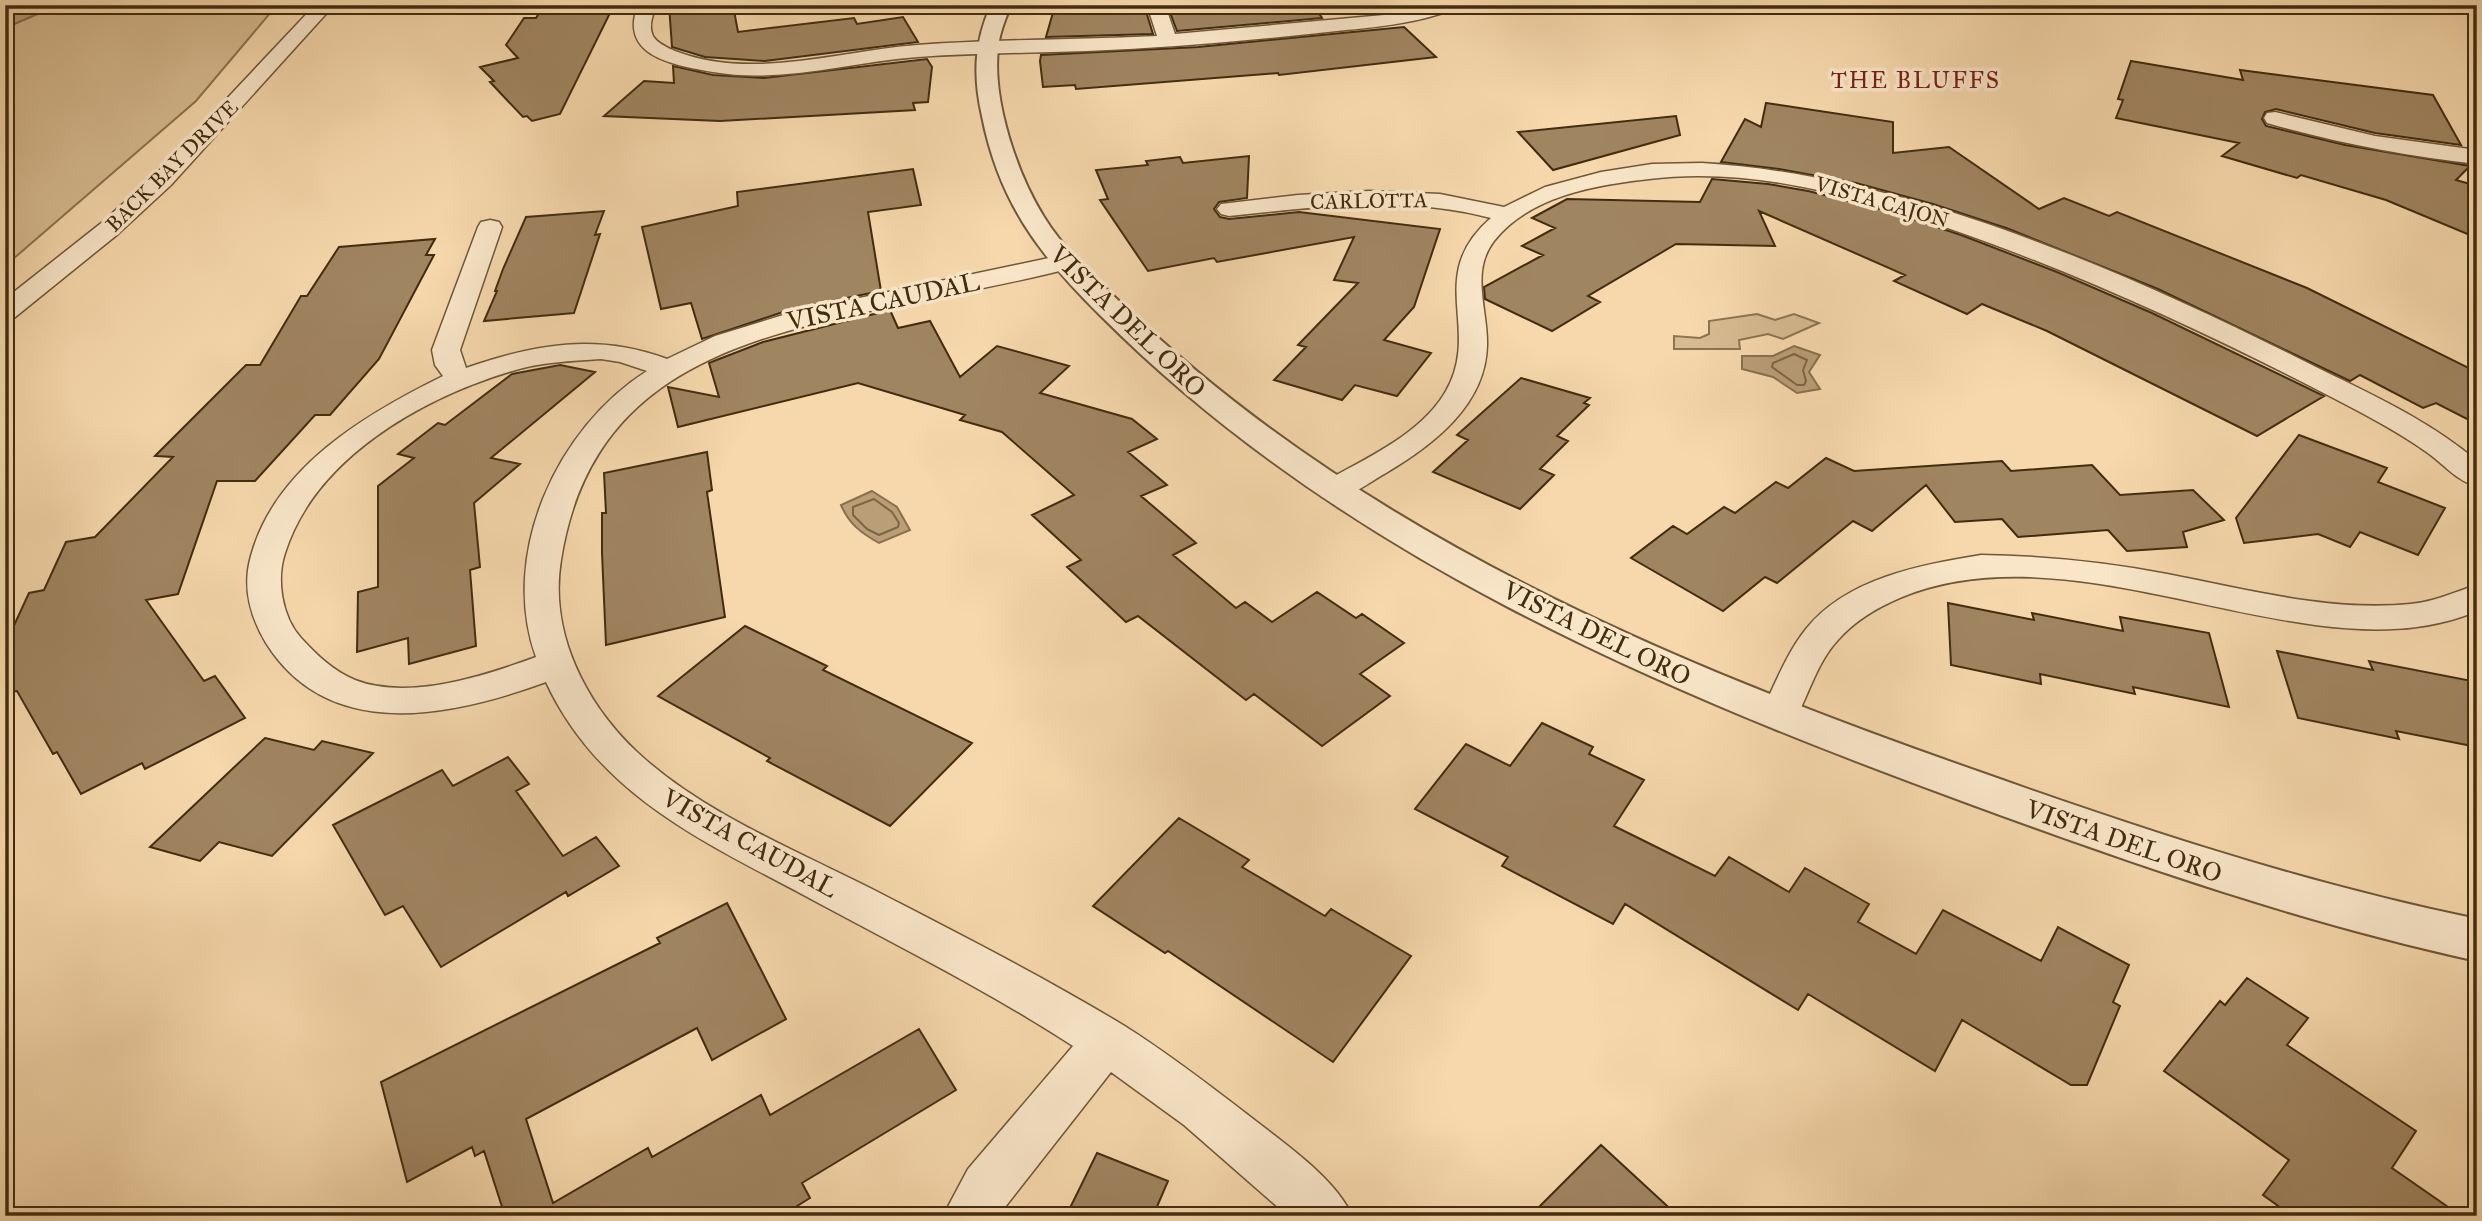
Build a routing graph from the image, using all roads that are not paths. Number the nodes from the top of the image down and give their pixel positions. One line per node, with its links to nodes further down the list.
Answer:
1 (325, 5): 16 (street, BACK BAY DRIVE)
2 (647, 5): 8 (street)
3 (1001, 5): 7 (street, VISTA DEL ORO)
4 (1156, 5): 6 (street)
5 (1448, 5): 6 (street)
6 (1168, 41): 7 (street)
7 (985, 49): 8 (street); 15 (street, VISTA DEL ORO)
8 (671, 56): 9 (street)
9 (650, 63)
10 (2275, 118): 11 (street)
11 (2477, 157)
12 (1228, 209): 13 (street, CARLOTTA)
13 (1507, 215): 19 (street, VISTA CAJON); 20 (street, VISTA CAJON)
14 (490, 227): 18 (street)
15 (1063, 263): 17 (street, VISTA CAUDAL); 20 (street, VISTA DEL ORO)
16 (5, 312)
17 (667, 369): 18 (street); 22 (street, VISTA CAUDAL)
18 (459, 378): 22 (street)
19 (2477, 477)
20 (1333, 490): 23 (street, VISTA DEL ORO)
21 (2477, 597): 23 (street)
22 (556, 664): 25 (street, VISTA CAUDAL)
23 (1779, 715): 24 (street, VISTA DEL ORO)
24 (2477, 940)
25 (1107, 1041): 26 (street); 27 (street, VISTA CAUDAL)
26 (969, 1216)
27 (1326, 1216)

